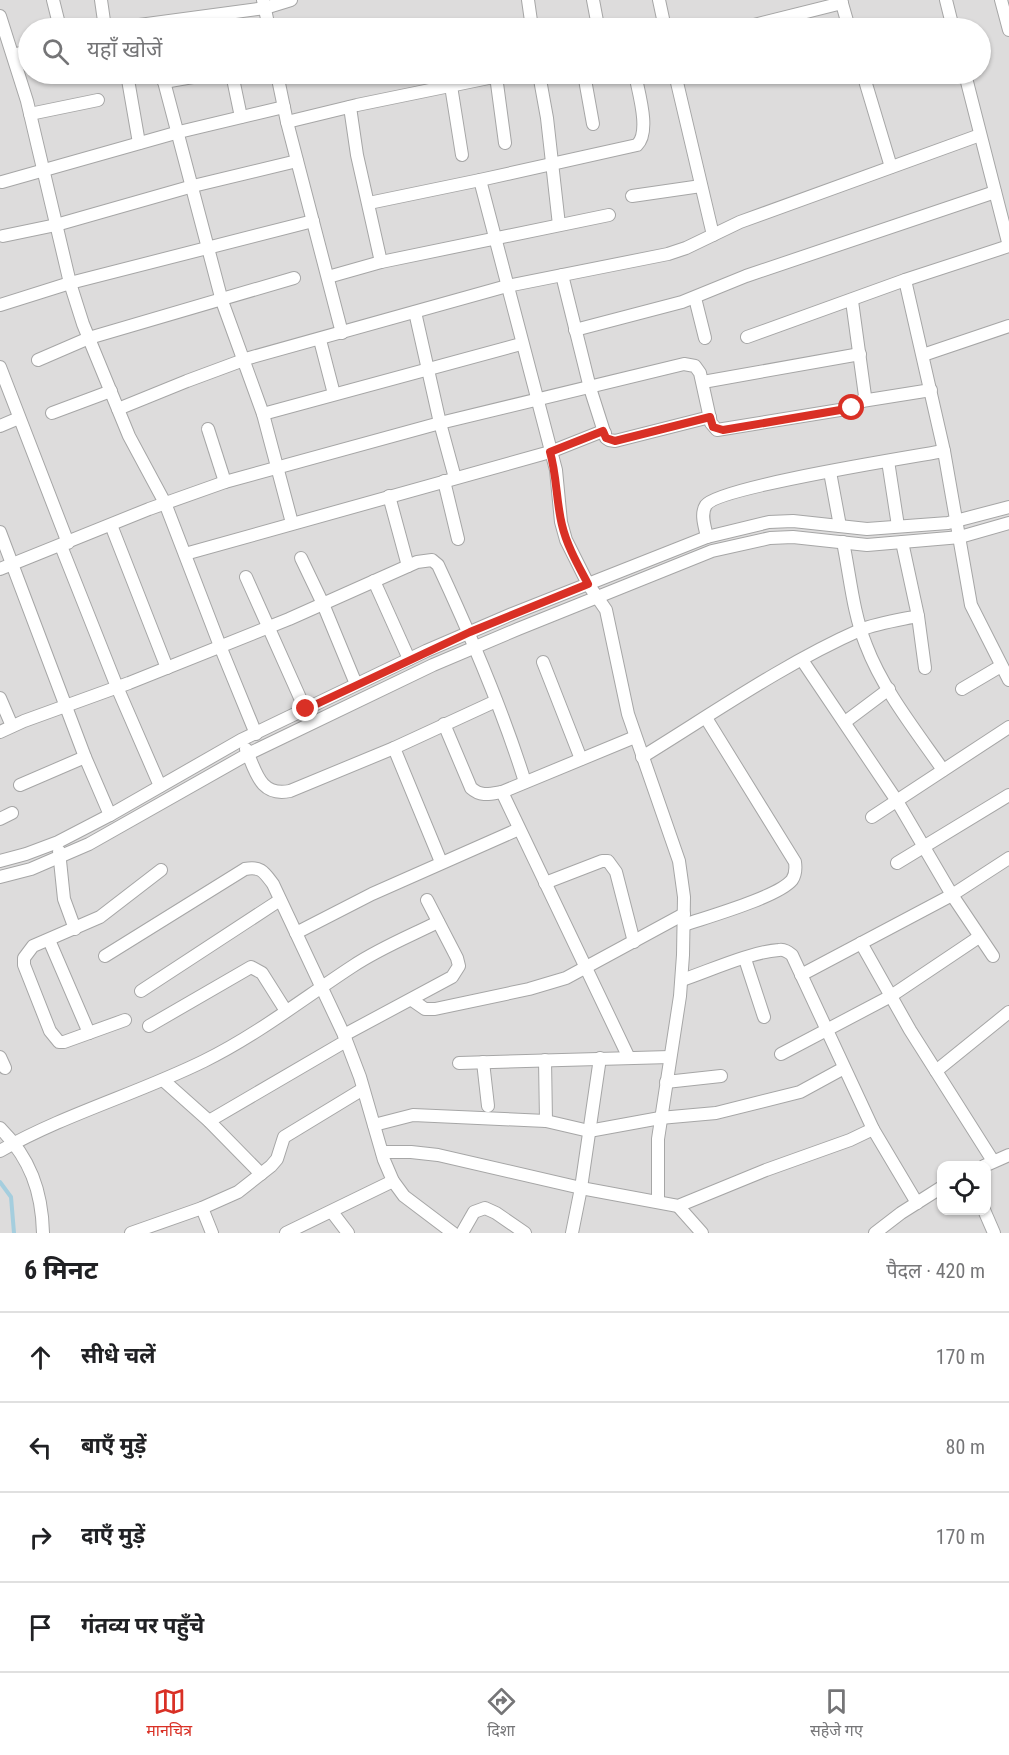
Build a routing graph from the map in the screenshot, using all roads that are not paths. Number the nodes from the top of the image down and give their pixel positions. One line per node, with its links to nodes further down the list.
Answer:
1 (53, 0): 12 (street)
2 (101, 0): 13 (street)
3 (291, 0): 10 (street)
4 (528, 0): 15 (street)
5 (593, 0): 16 (street)
6 (659, 0): 17 (street)
7 (946, 0): 20 (street)
8 (1001, 0): 21 (street)
9 (841, 2): 18 (street); 19 (street)
10 (264, 4): 14 (street)
11 (0, 16): 23 (street)
12 (58, 18)
13 (104, 18)
14 (191, 18)
15 (531, 18)
16 (596, 18)
17 (662, 18)
18 (780, 18)
19 (846, 18)
20 (950, 18)
21 (1009, 30)
22 (18, 54): 23 (street)
23 (14, 55): 24 (street)
24 (18, 70)
25 (22, 84): 42 (street)
26 (129, 84): 48 (street)
27 (165, 84): 46 (street)
28 (234, 84): 43 (street)
29 (280, 84): 40 (street)
30 (460, 84): 38 (street)
31 (502, 84): 49 (street)
32 (540, 84): 52 (street)
33 (586, 84): 45 (street)
34 (636, 84): 52 (street)
35 (677, 84): 58 (street)
36 (866, 84): 53 (street)
37 (967, 84): 47 (street)
38 (451, 86): 41 (street); 50 (street)
39 (98, 100): 42 (street)
40 (284, 107): 43 (street); 44 (street)
41 (350, 107): 44 (street); 61 (street)
42 (30, 114): 54 (street)
43 (241, 117): 46 (street)
44 (287, 122): 51 (street)
45 (593, 124)
46 (179, 132): 48 (street); 57 (street)
47 (980, 135): 53 (street); 59 (street)
48 (139, 143): 54 (street)
49 (505, 143)
50 (462, 155)
51 (297, 160): 57 (street); 63 (street)
52 (552, 164): 55 (street); 65 (street)
53 (891, 167): 66 (street)
54 (44, 170): 56 (street); 64 (street)
55 (480, 180): 61 (street); 68 (street)
56 (2, 182)
57 (193, 186): 64 (street); 70 (street)
58 (701, 186): 60 (street); 66 (street)
59 (995, 192): 69 (street); 78 (street)
60 (632, 196)
61 (369, 203): 71 (street)
62 (609, 215): 65 (street)
63 (313, 221): 70 (street); 73 (street)
64 (56, 225): 67 (street); 76 (street)
65 (559, 225): 68 (street)
66 (713, 235): 72 (street)
67 (3, 236)
68 (494, 239): 71 (street); 77 (street)
69 (1009, 246): 75 (street)
70 (208, 247): 76 (street); 79 (street)
71 (381, 262): 73 (street)
72 (562, 275): 77 (street); 84 (street)
73 (328, 277): 85 (street)
74 (294, 278): 79 (street)
75 (905, 280): 80 (street); 92 (street)
76 (69, 283): 81 (street); 87 (street)
77 (507, 286): 82 (street); 90 (street)
78 (695, 298): 84 (street); 88 (street)
79 (222, 300): 87 (street); 94 (street)
80 (852, 301): 86 (street); 91 (street)
81 (0, 305)
82 (415, 312): 85 (street); 96 (street)
83 (1009, 326): 92 (street)
84 (575, 330): 98 (street)
85 (342, 333): 89 (street)
86 (747, 337)
87 (89, 338): 93 (street); 100 (street)
88 (705, 338)
89 (320, 340): 94 (street); 101 (street)
90 (522, 344): 96 (street); 102 (street)
91 (860, 354): 97 (street); 103 (street)
92 (923, 355): 99 (street)
93 (38, 360)
94 (245, 360): 104 (street); 106 (street)
95 (0, 367): 108 (street)
96 (428, 369): 101 (street); 109 (street)
97 (703, 381): 98 (street); 107 (street)
98 (590, 388): 102 (street); 112 (street)
99 (931, 390): 103 (street); 114 (street)
100 (111, 391): 104 (street); 105 (street)
101 (334, 394): 106 (street)
102 (536, 399): 109 (street); 113 (street)
103 (862, 401): 107 (street)
104 (118, 410): 121 (street)
105 (52, 413)
106 (263, 414): 116 (street)
107 (710, 417): 112 (street)
108 (19, 418): 110 (street); 135 (street)
109 (440, 423): 116 (street); 118 (street)
110 (0, 426)
111 (208, 429): 119 (street)
112 (604, 432): 113 (street)
113 (550, 452): 118 (street); 142 (street)
114 (944, 452): 115 (street); 123 (street)
115 (888, 461): 117 (street); 128 (street)
116 (279, 468): 119 (street); 124 (street)
117 (830, 471): 127 (street); 130 (street)
118 (450, 480): 120 (street); 132 (street)
119 (225, 482): 121 (street)
120 (389, 496): 124 (street); 138 (street)
121 (165, 503): 126 (street); 136 (street)
122 (1009, 507): 123 (street)
123 (958, 522): 128 (street); 131 (street)
124 (292, 523): 136 (street)
125 (1009, 523): 131 (street)
126 (111, 525): 135 (street); 155 (street)
127 (840, 526): 128 (street); 130 (street)
128 (898, 526)
129 (0, 532): 139 (street)
130 (707, 537): 142 (street)
131 (960, 537): 134 (street); 154 (street)
132 (458, 539)
133 (843, 542): 134 (street); 143 (street); 147 (street)
134 (902, 542): 145 (street)
135 (64, 544): 139 (street); 159 (street)
136 (185, 554): 149 (street)
137 (301, 558): 144 (street)
138 (408, 566): 141 (street); 148 (street)
139 (6, 567): 164 (street)
140 (246, 577): 146 (street)
141 (374, 581): 144 (street); 151 (street)
142 (588, 584): 143 (street); 148 (street)
143 (597, 597): 150 (street); 172 (street)
144 (323, 604): 146 (street); 158 (street)
145 (918, 616): 147 (street); 156 (street)
146 (268, 627): 149 (street); 165 (street)
147 (860, 630): 152 (street); 160 (street)
148 (470, 632): 150 (street); 151 (street)
149 (220, 646): 155 (street); 171 (street)
150 (475, 646): 163 (street); 175 (street)
151 (409, 659): 158 (street)
152 (802, 660): 166 (street); 167 (street)
153 (543, 662): 178 (street)
154 (1001, 666): 157 (street); 161 (street)
155 (167, 668): 159 (street)
156 (925, 668)
157 (1009, 680)
158 (356, 684): 165 (street)
159 (117, 687): 164 (street); 182 (street)
160 (889, 689): 167 (street); 179 (street)
161 (962, 689)
162 (0, 698): 170 (street)
163 (496, 701): 168 (street); 180 (street)
164 (66, 706): 170 (street); 176 (street)
165 (306, 709): 171 (street)
166 (706, 718): 177 (street); 204 (street)
167 (845, 722): 185 (street)
168 (444, 724): 174 (street); 183 (street)
169 (1009, 727): 179 (street)
170 (6, 729)
171 (256, 734): 173 (street)
172 (635, 737): 177 (street); 178 (street)
173 (241, 740): 175 (street); 182 (street)
174 (394, 748): 175 (street); 195 (street)
175 (248, 754): 193 (street)
176 (85, 757): 181 (street); 187 (street)
177 (642, 757): 204 (street)
178 (581, 759): 180 (street)
179 (943, 770): 185 (street)
180 (525, 782): 183 (street)
181 (20, 785)
182 (160, 786): 187 (street)
183 (502, 792): 190 (street)
184 (1009, 795): 192 (street)
185 (897, 801): 188 (street); 192 (street)
186 (12, 813): 189 (street)
187 (110, 815): 191 (street)
188 (873, 817)
189 (0, 819)
190 (519, 829): 195 (street); 200 (street)
191 (58, 842): 193 (street); 194 (street)
192 (923, 848): 196 (street); 201 (street)
193 (59, 859): 199 (street); 206 (street)
194 (0, 861)
195 (441, 862): 207 (street)
196 (897, 863)
197 (1007, 864): 201 (street)
198 (161, 870): 206 (street)
199 (0, 877)
200 (545, 883): 210 (street); 215 (street)
201 (952, 895): 208 (street); 211 (street)
202 (280, 900): 207 (street); 212 (street); 219 (street)
203 (428, 900): 205 (street)
204 (684, 920): 210 (street); 217 (street)
205 (438, 922): 218 (street); 221 (street)
206 (75, 929): 209 (street)
207 (296, 933): 218 (street)
208 (980, 937): 213 (street); 220 (street)
209 (49, 940): 228 (street); 228 (street)
210 (634, 942): 215 (street)
211 (861, 943): 216 (street); 220 (street)
212 (105, 956)
213 (993, 956)
214 (745, 958): 216 (street); 217 (street); 223 (street)
215 (586, 968): 221 (street); 232 (street)
216 (801, 975): 227 (street)
217 (681, 980): 231 (street)
218 (322, 987): 222 (street); 229 (street)
219 (141, 991)
220 (891, 996): 227 (street); 238 (street)
221 (412, 999): 229 (street)
222 (286, 1011): 226 (street); 240 (street)
223 (764, 1017)
224 (124, 1020): 228 (street)
225 (1007, 1020): 238 (street)
226 (148, 1026)
227 (826, 1030): 230 (street); 237 (street)
228 (89, 1033)
229 (345, 1038): 242 (street); 245 (street)
230 (781, 1054)
231 (670, 1057): 232 (street); 241 (street)
232 (629, 1058): 233 (street)
233 (600, 1059): 234 (street); 250 (street)
234 (545, 1060): 235 (street); 246 (street)
235 (483, 1062): 236 (street); 243 (street)
236 (459, 1063)
237 (844, 1068): 244 (street); 249 (street)
238 (936, 1071): 254 (street)
239 (721, 1076): 241 (street)
240 (163, 1080): 245 (street); 251 (street)
241 (666, 1082): 244 (street)
242 (363, 1089): 247 (street); 256 (street)
243 (488, 1106)
244 (660, 1118): 250 (street); 260 (street)
245 (209, 1121): 256 (street)
246 (546, 1121): 247 (street); 250 (street)
247 (374, 1125): 252 (street)
248 (0, 1128): 251 (street)
249 (873, 1129): 261 (street); 262 (street)
250 (589, 1131): 258 (street)
251 (7, 1147): 266 (street)
252 (382, 1152): 257 (street); 258 (street)
253 (1009, 1155): 255 (street)
254 (988, 1161)
255 (991, 1162)
256 (261, 1174): 263 (street)
257 (393, 1181): 264 (street); 271 (street)
258 (581, 1188): 260 (street); 274 (street)
259 (937, 1190): 261 (street)
260 (658, 1202): 262 (street)
261 (917, 1203): 276 (street)
262 (678, 1206): 275 (street)
263 (202, 1208): 267 (street); 268 (street)
264 (332, 1212): 269 (street); 270 (street)
265 (986, 1215): 277 (street)
266 (42, 1233)
267 (131, 1233)
268 (212, 1233)
269 (286, 1233)
270 (348, 1233)
271 (453, 1233)
272 (462, 1233): 273 (street)
273 (525, 1233)
274 (572, 1233)
275 (702, 1233)
276 (875, 1233)
277 (994, 1233)

